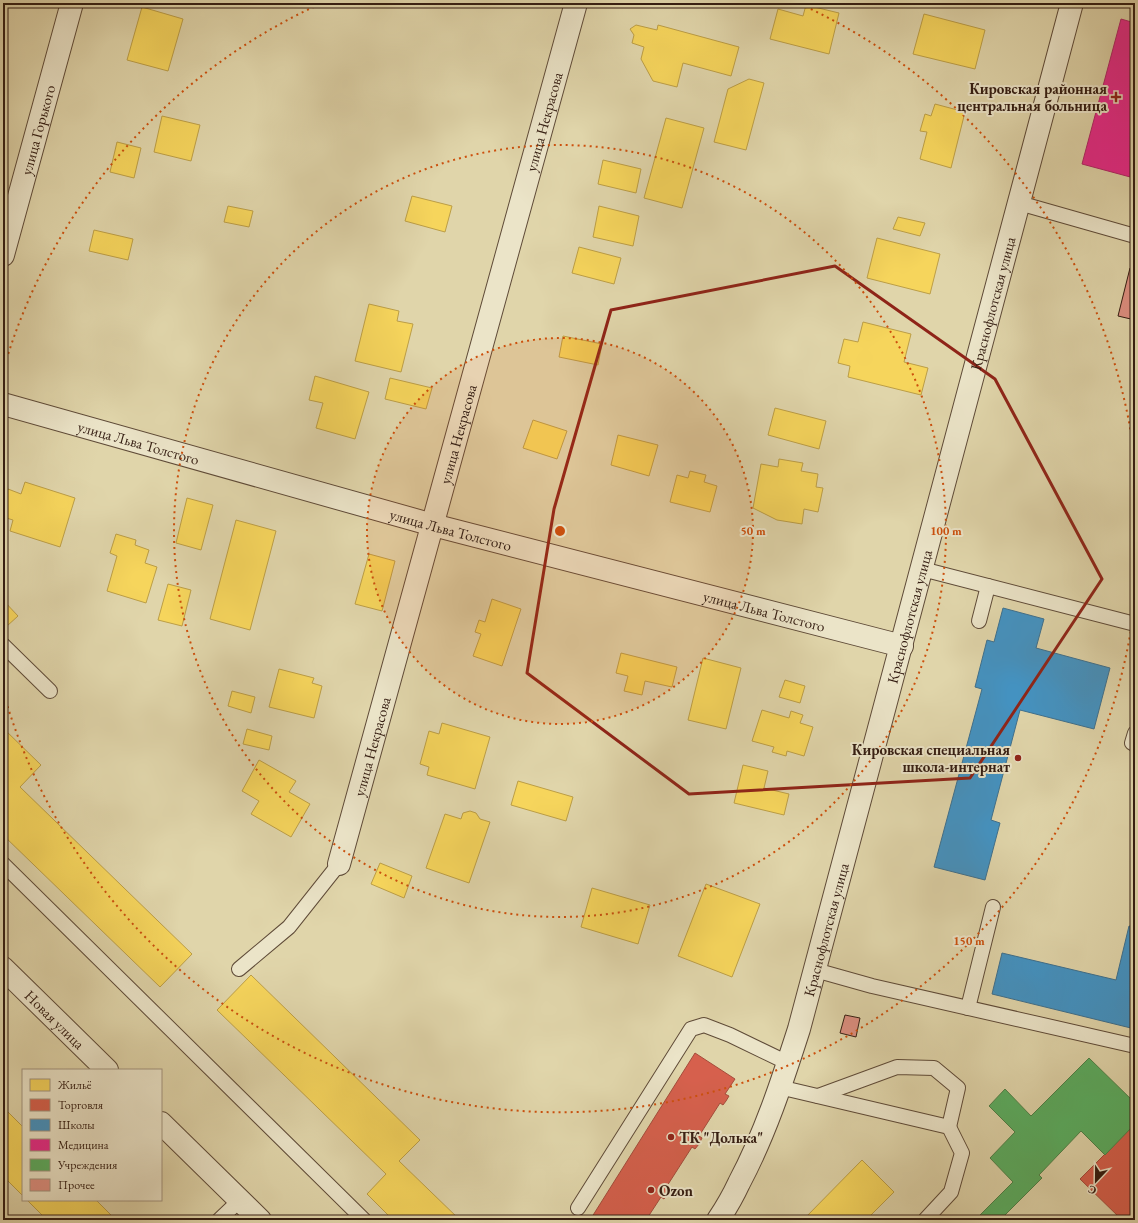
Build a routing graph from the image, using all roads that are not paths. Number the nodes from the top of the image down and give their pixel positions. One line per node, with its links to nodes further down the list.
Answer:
1 (72, 3): 6 (street, улица Горького)
2 (576, 3): 8 (street, улица Некрасова)
3 (1072, 3): 4 (street, Краснофлотская улица)
4 (1019, 203): 5 (lane); 9 (street, Краснофлотская улица)
5 (1135, 236)
6 (3, 255)
7 (3, 404): 8 (street, улица Льва Толстого)
8 (433, 525): 14 (street, улица Льва Толстого); 17 (street, улица Некрасова)
9 (922, 569): 10 (lane); 14 (street, Краснофлотская улица)
10 (988, 586): 11 (lane); 12 (lane)
11 (979, 621)
12 (1135, 624)
13 (3, 646): 15 (lane)
14 (902, 646): 21 (street, Краснофлотская улица)
15 (50, 691)
16 (3, 864): 34 (lane)
17 (339, 864): 20 (lane)
18 (993, 907): 22 (lane)
19 (3, 968): 25 (street, Новая улица)
20 (239, 969)
21 (814, 970): 22 (lane); 24 (street, Краснофлотская улица)
22 (968, 1008): 23 (lane)
23 (1135, 1046)
24 (788, 1063): 26 (street, Краснофлотская улица); 31 (lane)
25 (106, 1069)
26 (779, 1087): 27 (lane); 35 (street, Краснофлотская улица)
27 (818, 1096): 29 (lane); 29 (lane)
28 (162, 1124): 30 (street)
29 (949, 1127): 36 (lane)
30 (240, 1200): 32 (lane); 33 (street)
31 (578, 1208)
32 (219, 1220)
33 (260, 1220)
34 (364, 1220)
35 (718, 1220)
36 (924, 1220)

